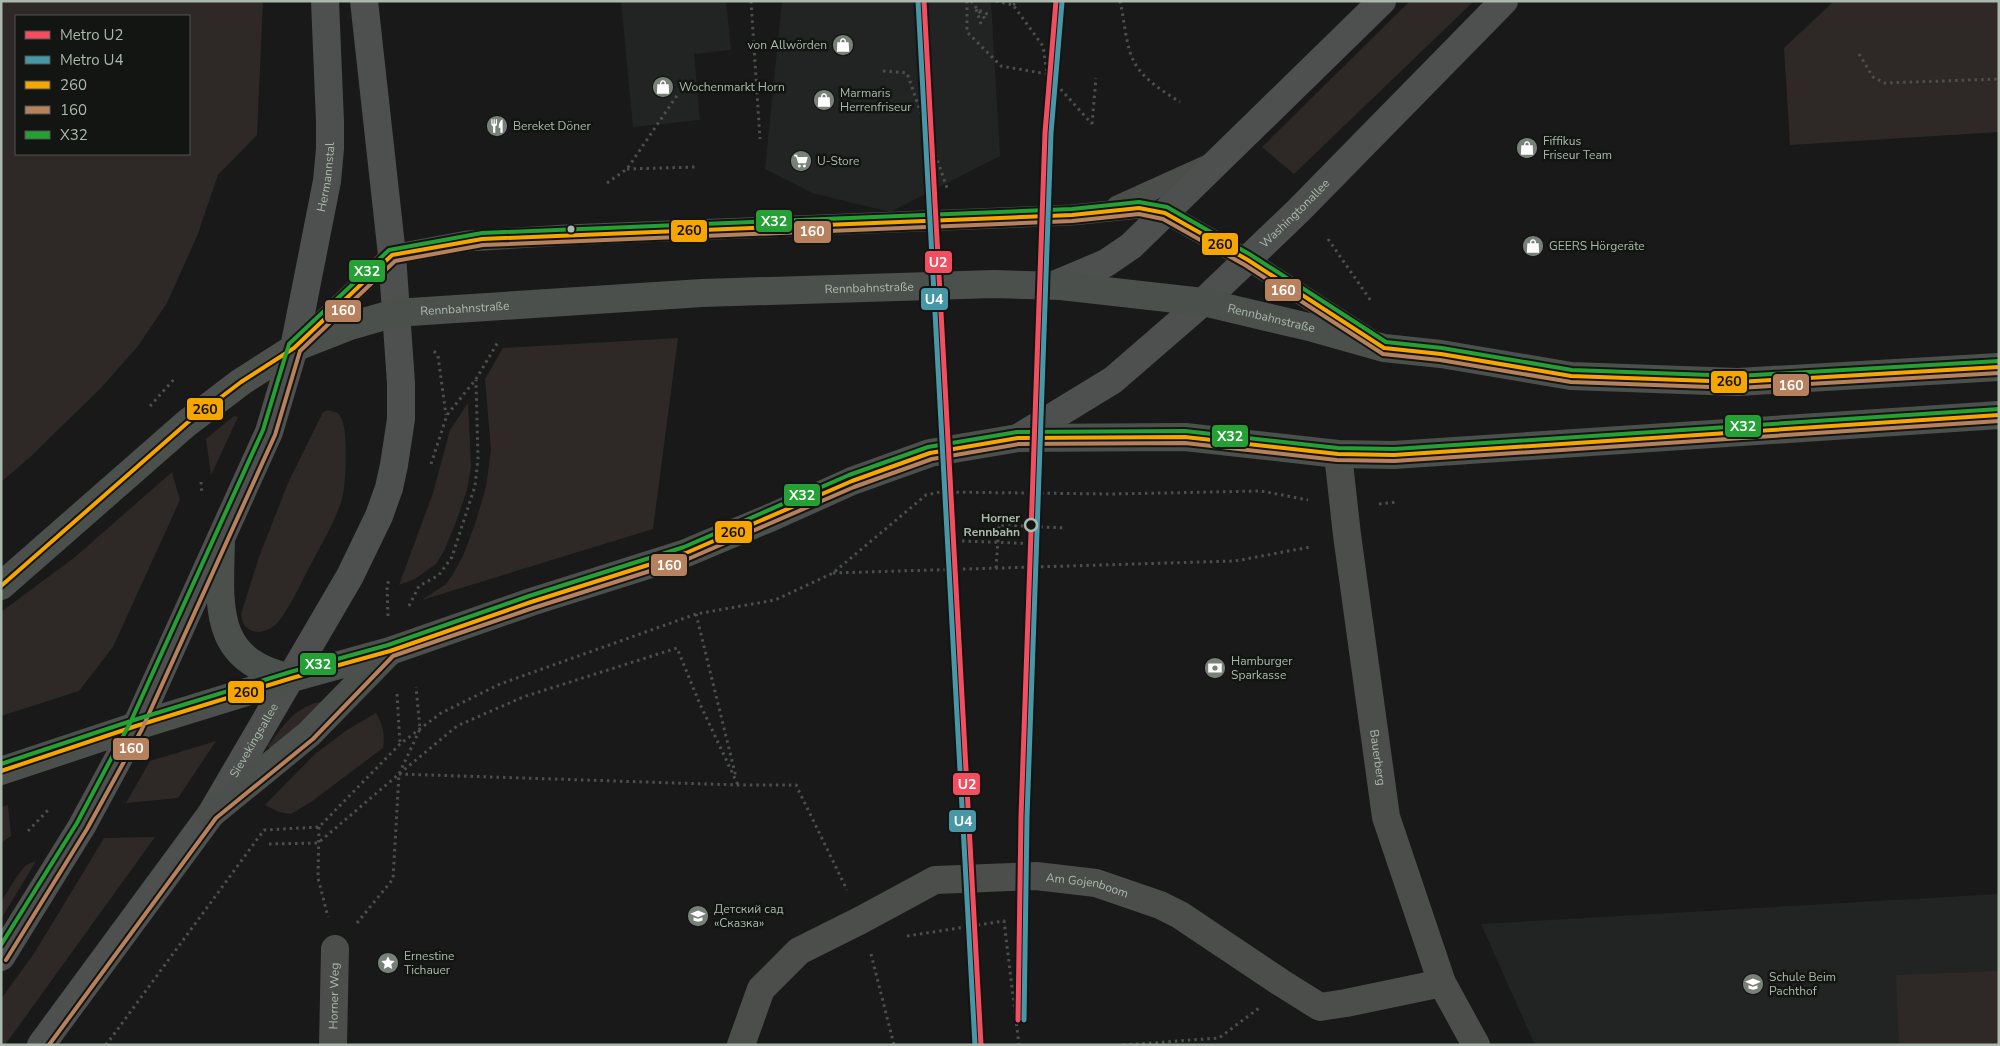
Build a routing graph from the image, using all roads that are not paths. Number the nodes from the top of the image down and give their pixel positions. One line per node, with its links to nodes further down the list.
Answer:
1 (325, 1): 13 (street, Hermannstal)
2 (364, 1): 8 (street)
3 (1382, 1): 5 (street)
4 (1504, 1): 9 (street, Washingtonallee)
5 (1219, 159): 6 (lane); 7 (street)
6 (1105, 211): 7 (lane); 8 (lane)
7 (1165, 213): 9 (lane); 10 (street)
8 (392, 255): 12 (street); 13 (lane)
9 (1248, 260): 11 (street, Washingtonallee); 14 (lane)
10 (1057, 286): 11 (main road, Rennbahnstraße); 12 (main road, Rennbahnstraße)
11 (1203, 302): 14 (main road, Rennbahnstraße); 17 (street, Washingtonallee)
12 (396, 313): 13 (main road, Rennbahnstraße); 22 (street, Sievekingsallee)
13 (294, 348): 19 (street); 20 (main road, Rennbahnstraße)
14 (1384, 348): 15 (main road, Rennbahnstraße)
15 (1999, 367)
16 (1999, 415): 18 (main road)
17 (1018, 438): 18 (main road); 21 (main road)
18 (1338, 454): 28 (street, Bauerberg)
19 (221, 538): 22 (main road); 23 (street)
20 (1, 586)
21 (390, 651): 22 (main road); 25 (main road)
22 (292, 678): 23 (main road); 25 (street, Sievekingsallee)
23 (136, 726): 24 (main road); 27 (street)
24 (1, 771)
25 (211, 814): 29 (street, Sievekingsallee)
26 (336, 949): 30 (street, Horner Weg)
27 (1, 958)
28 (1442, 983): 31 (street, Am Gojenboom); 32 (street, Bauerberg)
29 (40, 1045)
30 (333, 1045)
31 (741, 1045)
32 (1476, 1045)

